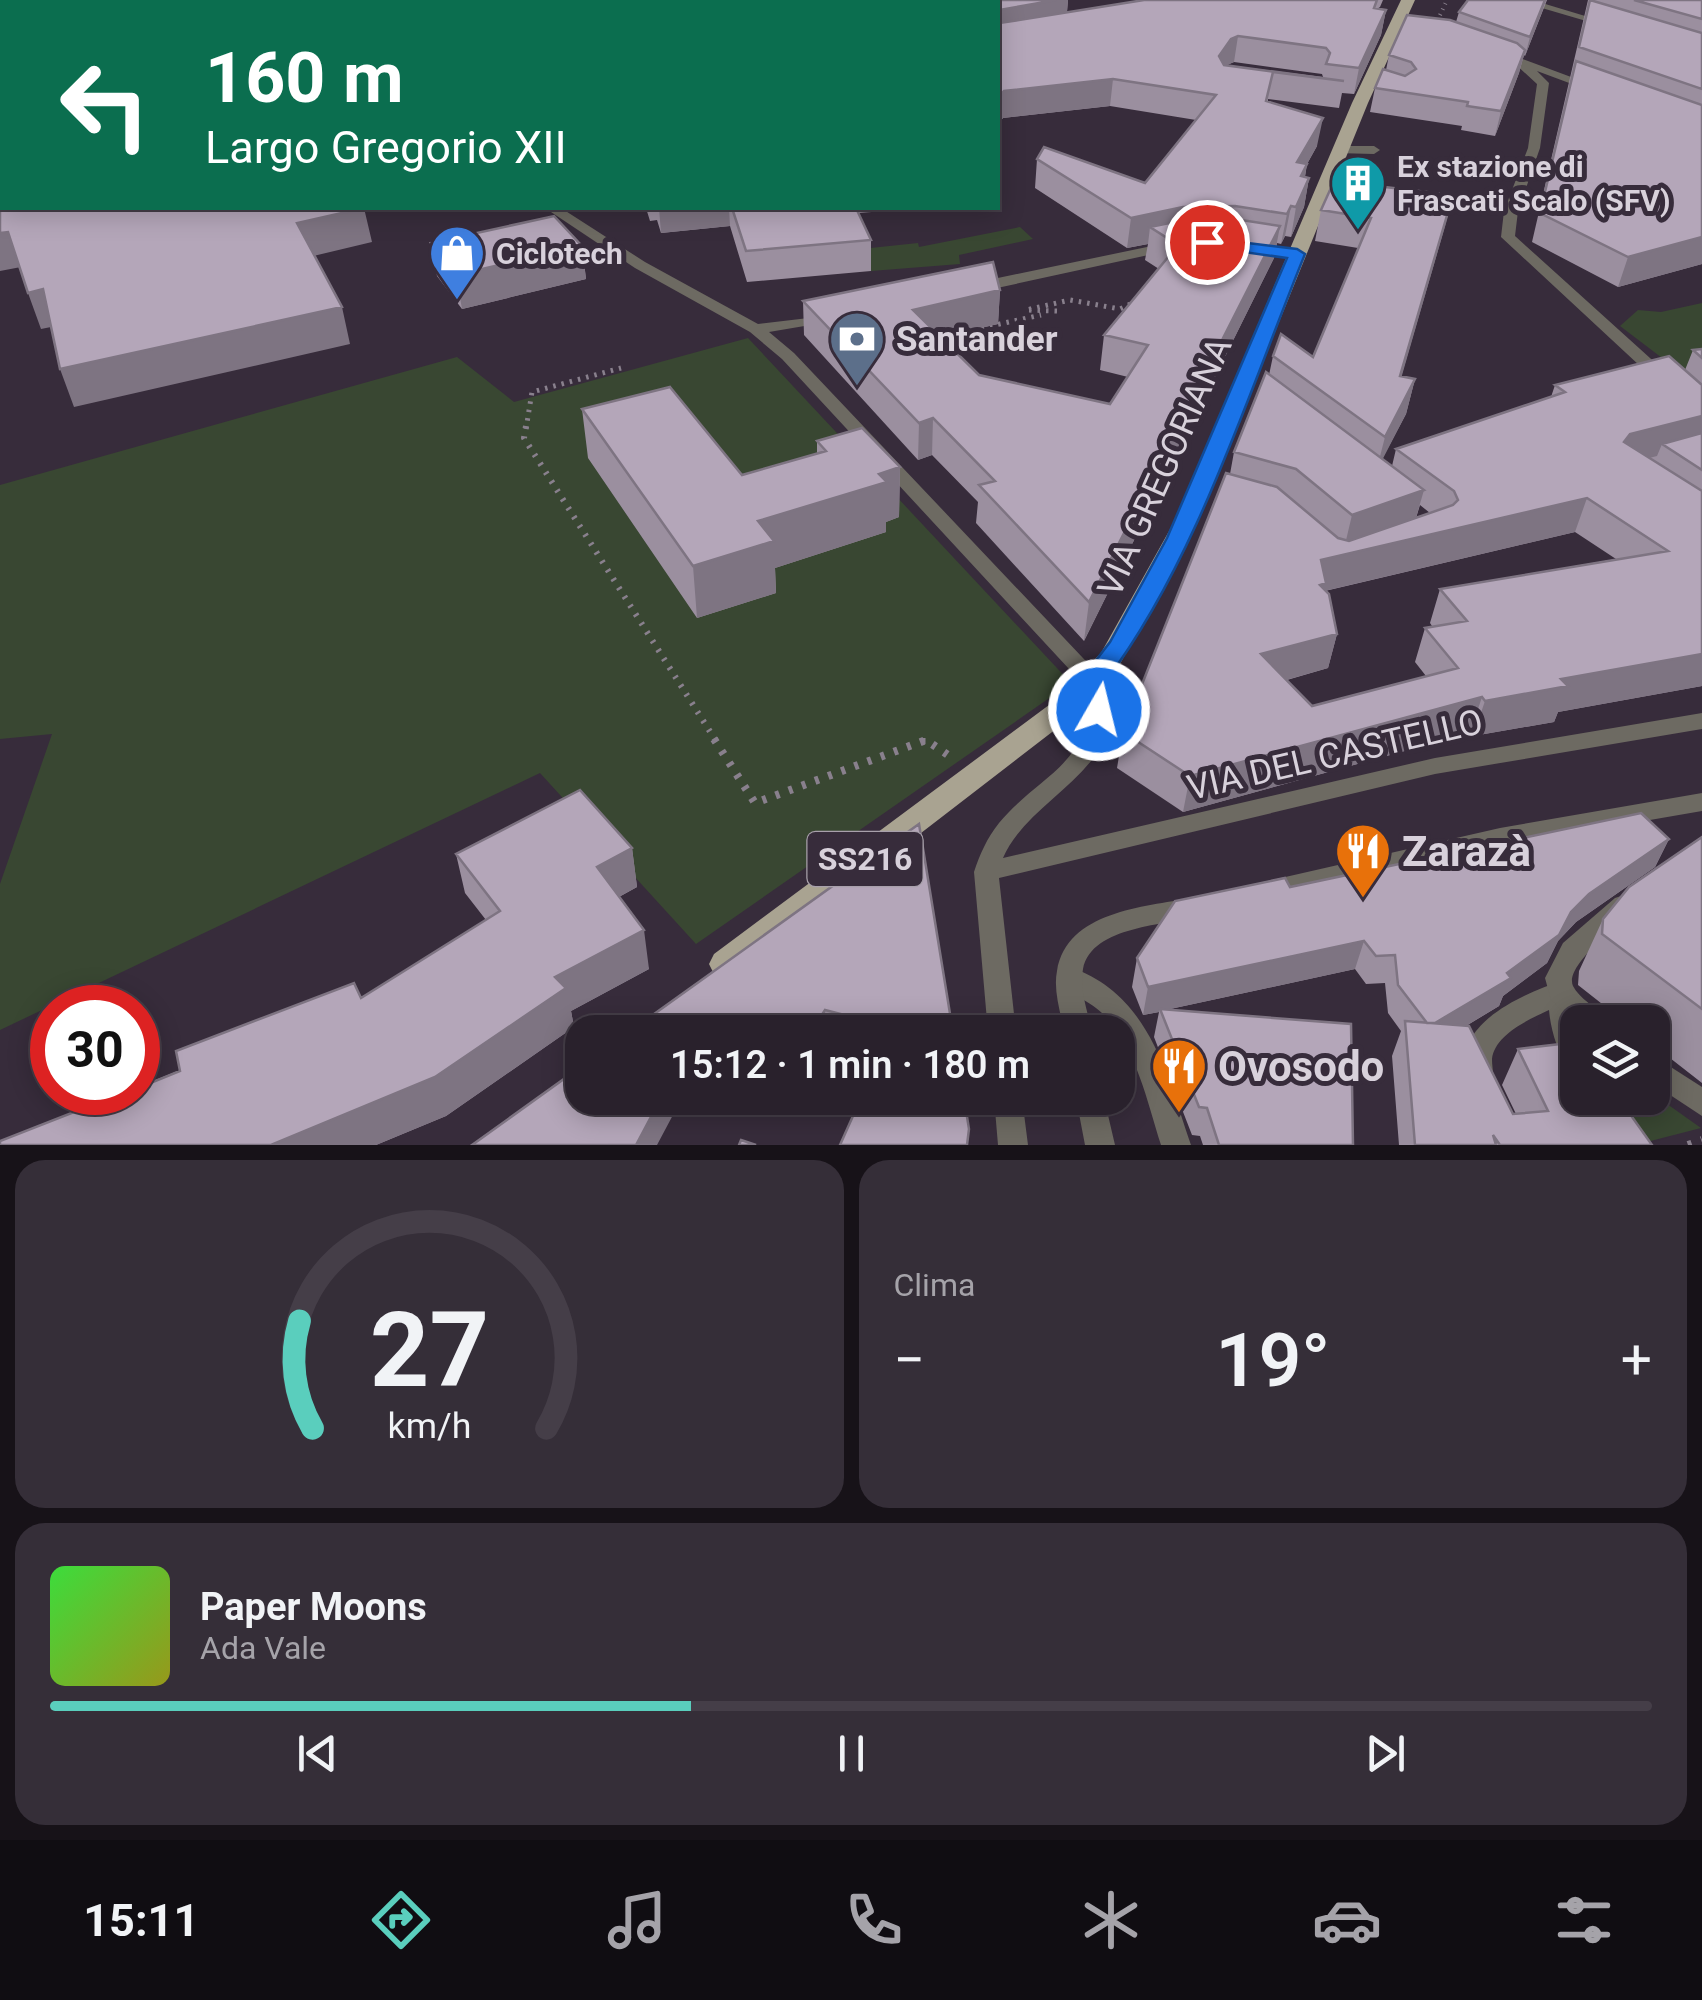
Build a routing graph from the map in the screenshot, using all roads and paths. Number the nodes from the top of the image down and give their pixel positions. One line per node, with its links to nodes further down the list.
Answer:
1 (1408, 0): 5 (main road, VIA GREGORIANA / SS216)
2 (1446, 0): 7 (path)
3 (1520, 0): 6 (street)
4 (1384, 13): 5 (street)
5 (1400, 18): 7 (street); 11 (main road, VIA GREGORIANA / SS216)
6 (1616, 27)
7 (1433, 30)
8 (1500, 54): 9 (street)
9 (1517, 60): 10 (street); 23 (street)
10 (1609, 93)
11 (1340, 150): 12 (street); 16 (main road, VIA GREGORIANA / SS216)
12 (1374, 150)
13 (555, 210): 20 (street)
14 (1188, 244): 17 (street)
15 (1230, 244): 16 (street)
16 (1297, 254): 24 (main road, VIA GREGORIANA / SS216)
17 (962, 291)
18 (1150, 302): 21 (path)
19 (843, 315): 20 (street)
20 (756, 330): 24 (street)
21 (940, 337)
22 (621, 368): 26 (path)
23 (1702, 414)
24 (1092, 681): 28 (street); 32 (main road, SS216)
25 (1702, 721): 28 (street, VIA DEL CASTELLO)
26 (958, 762)
27 (1700, 805): 30 (street)
28 (986, 872): 37 (street)
29 (1643, 892): 34 (street)
30 (1247, 895)
31 (1208, 904): 33 (street)
32 (708, 978)
33 (1070, 978): 38 (street); 47 (street)
34 (1561, 992): 35 (street); 36 (street); 40 (street)
35 (1562, 1005)
36 (1574, 1005)
37 (1000, 1015)
38 (1075, 1015)
39 (1670, 1080): 41 (street)
40 (1490, 1102)
41 (1702, 1102)
42 (1010, 1115): 45 (street)
43 (1094, 1115): 46 (street)
44 (1702, 1140): 48 (path)
45 (1013, 1145)
46 (1100, 1145)
47 (1176, 1145)
48 (1688, 1145)

